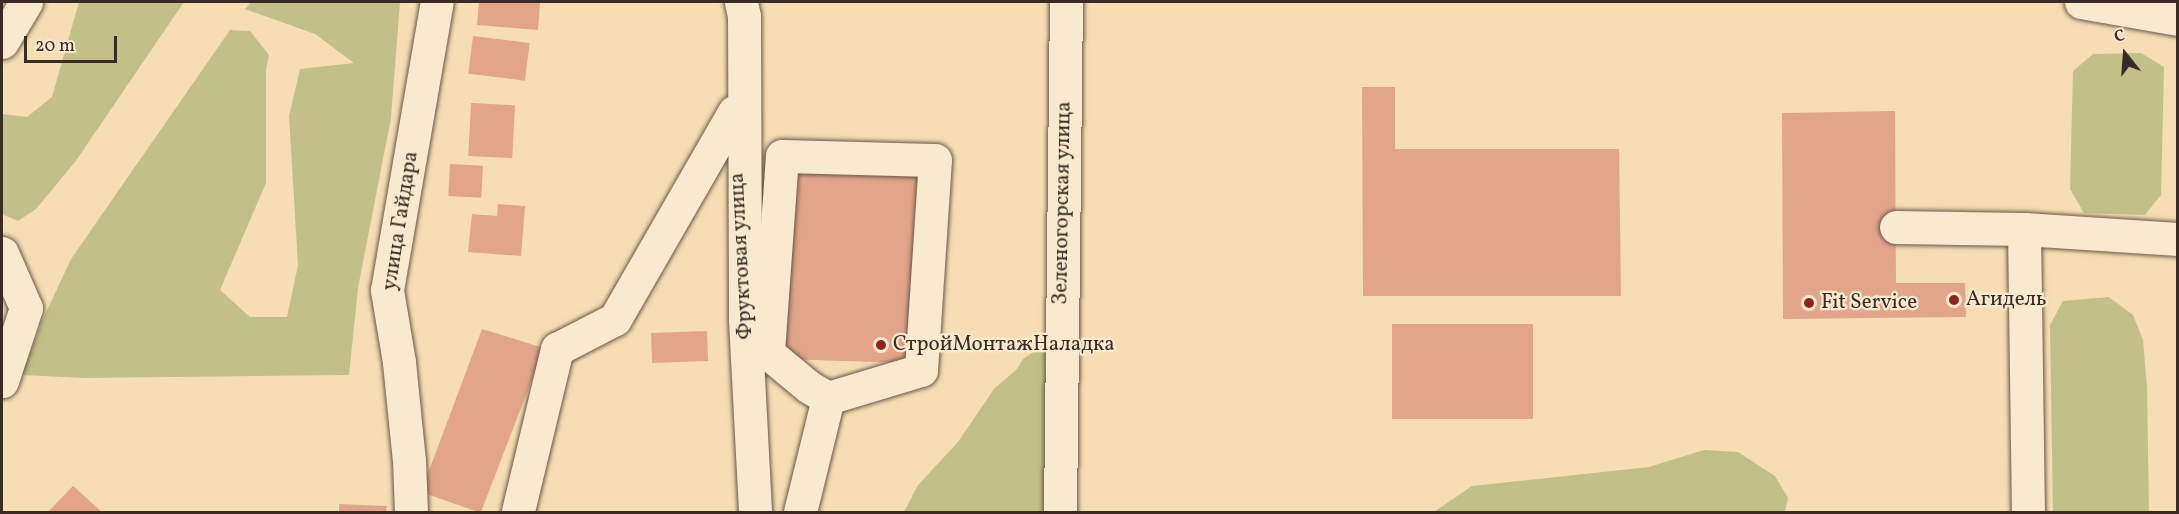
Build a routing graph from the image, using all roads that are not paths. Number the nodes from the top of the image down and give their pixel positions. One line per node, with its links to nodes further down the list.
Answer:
1 (26, 2): 8 (street)
2 (437, 2): 19 (street, улица Гайдара)
3 (721, 2): 9 (street, Фруктовая улица)
4 (741, 2): 14 (street)
5 (1066, 2): 22 (street, Зеленогорская улица)
6 (2081, 2): 7 (street)
7 (2178, 20)
8 (2, 42)
9 (734, 112): 14 (street, Фруктовая улица); 18 (street)
10 (1896, 227): 11 (street)
11 (2024, 229): 12 (street); 23 (street)
12 (2178, 239)
13 (2, 253): 16 (street)
14 (745, 318): 15 (street); 20 (street, Фруктовая улица)
15 (768, 353): 17 (street); 17 (street)
16 (2, 381)
17 (828, 398): 21 (street)
18 (518, 512)
19 (411, 513)
20 (755, 513)
21 (800, 513)
22 (1060, 513)
23 (2028, 513)

